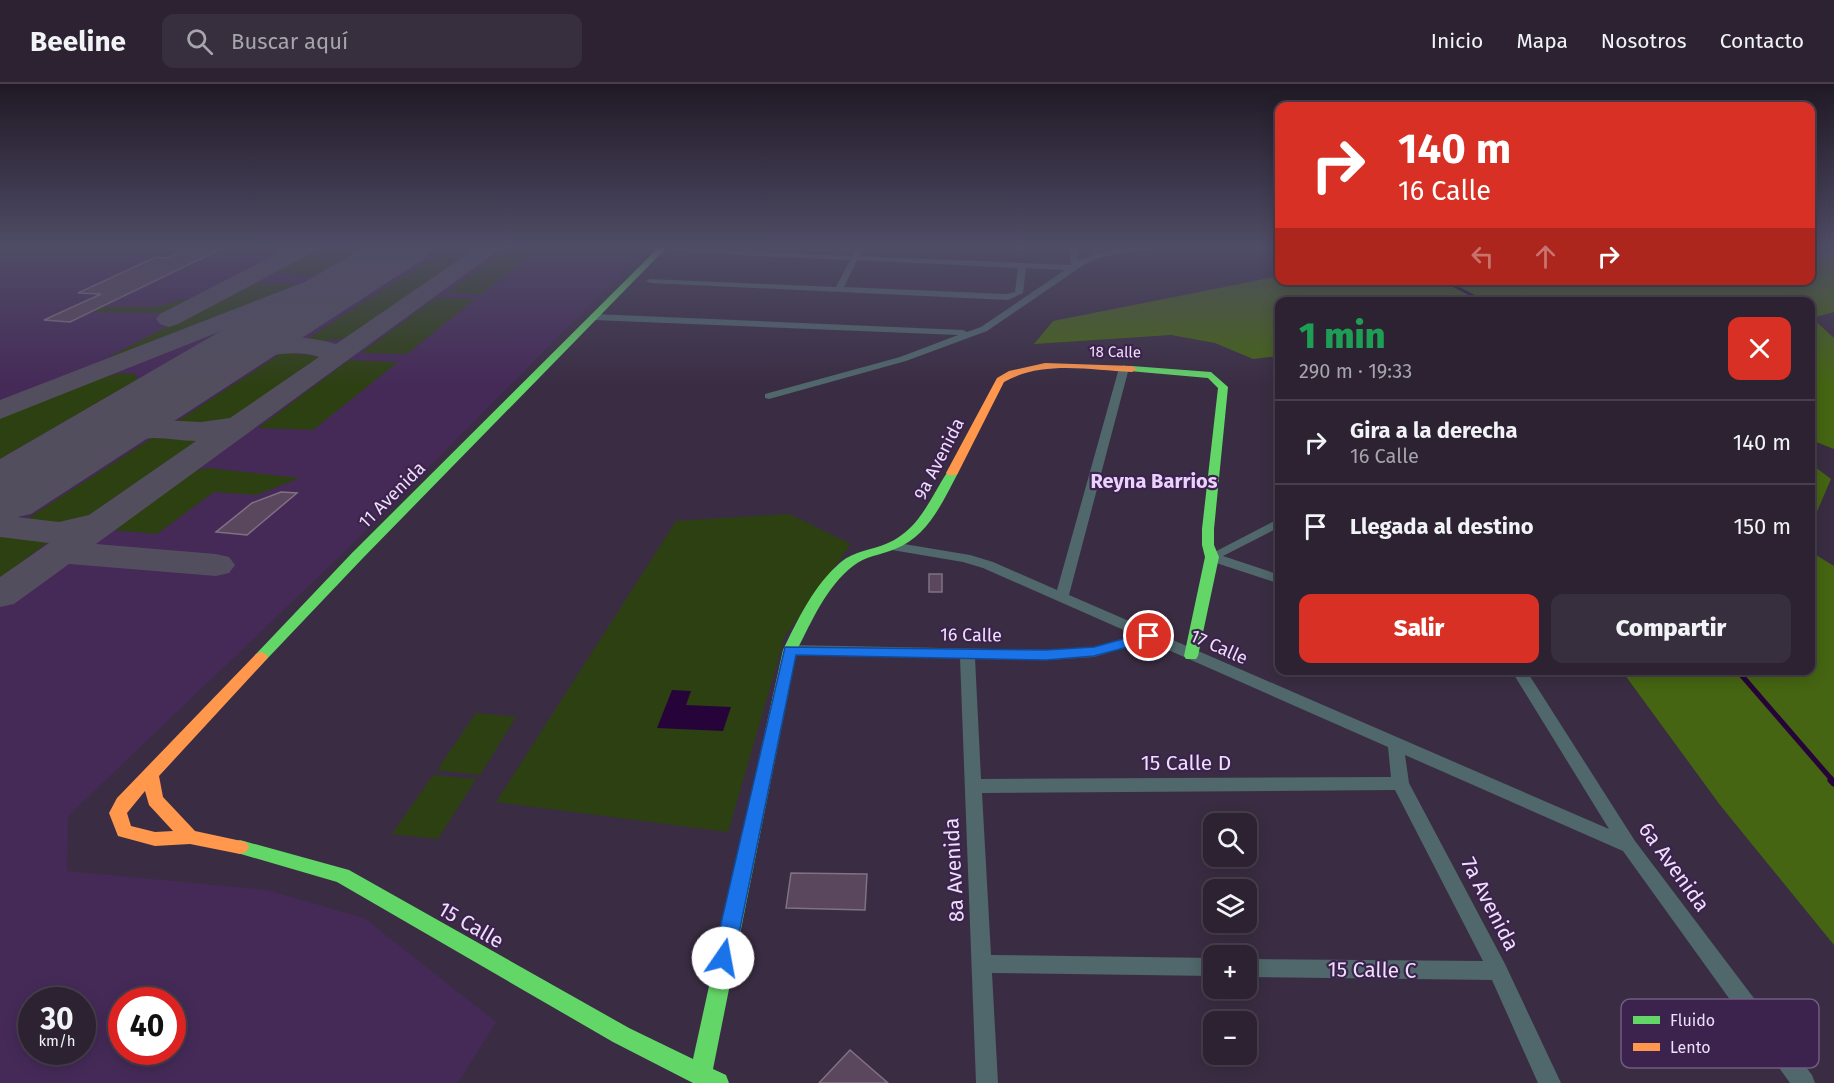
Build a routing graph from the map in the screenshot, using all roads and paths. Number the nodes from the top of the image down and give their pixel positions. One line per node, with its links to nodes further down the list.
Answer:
1 (620, 293): 5 (main road, 11 Avenida)
2 (904, 293): 3 (street)
3 (1018, 293)
4 (1037, 293): 6 (street)
5 (594, 316): 6 (street); 21 (main road, 11 Avenida)
6 (977, 332): 9 (street)
7 (1124, 368): 8 (main road, 18 Calle); 12 (main road, 18 Calle); 14 (street)
8 (1012, 371): 11 (main road, 9a Avenida)
9 (770, 396)
10 (1275, 525): 12 (street)
11 (897, 543): 14 (street, 17 Calle); 16 (main road, 9a Avenida)
12 (1212, 557): 13 (street); 18 (main road)
13 (1275, 578)
14 (1062, 597): 15 (street, 17 Calle)
15 (1149, 636): 17 (street, 16 Calle); 18 (street, 17 Calle)
16 (790, 650): 17 (street, 16 Calle); 32 (main road, 9a Avenida)
17 (967, 655): 23 (street, 8a Avenida)
18 (1191, 656): 20 (street, 17 Calle)
19 (1521, 675): 25 (street, 6a Avenida)
20 (1396, 746): 22 (street, 7a Avenida); 25 (street, 17 Calle)
21 (150, 774): 24 (main road); 24 (main road, 11 Avenida)
22 (1400, 783): 23 (street, 15 Calle D); 29 (street, 7a Avenida)
23 (972, 786): 26 (street, 8a Avenida)
24 (190, 837): 32 (main road, 15 Calle)
25 (1629, 846): 30 (street, 6a Avenida)
26 (981, 964): 27 (street); 34 (street, 8a Avenida)
27 (1203, 967)
28 (1257, 968): 29 (street, 15 Calle C)
29 (1498, 971): 35 (street, 7a Avenida)
30 (1742, 999)
31 (1793, 1068): 36 (street, 6a Avenida)
32 (701, 1075): 33 (main road, 15 Calle)
33 (718, 1083)
34 (987, 1083)
35 (1550, 1083)
36 (1804, 1083)

